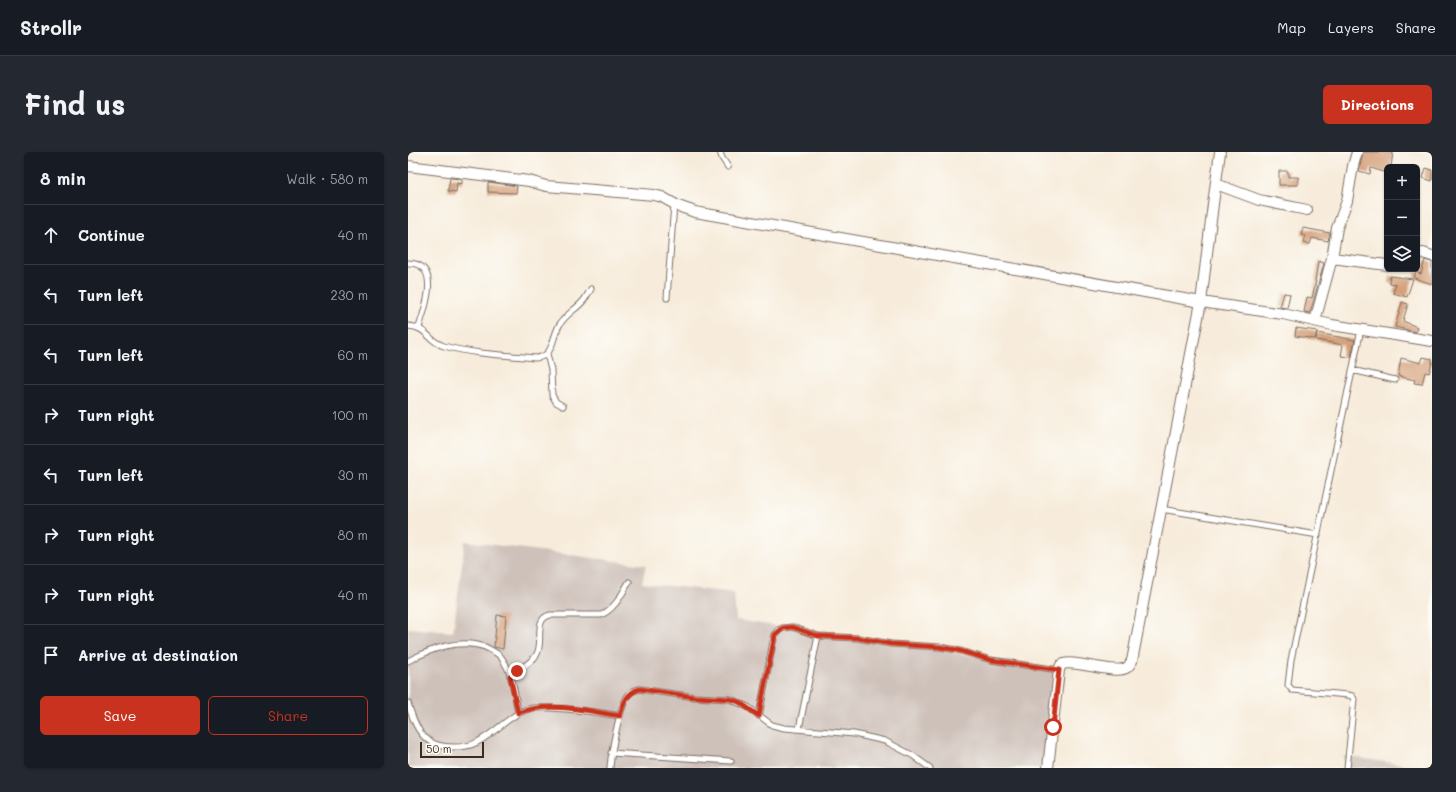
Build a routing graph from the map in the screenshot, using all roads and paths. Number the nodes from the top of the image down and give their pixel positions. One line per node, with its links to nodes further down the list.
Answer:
1 (720, 152): 5 (lane)
2 (1220, 152): 6 (street)
3 (1357, 152): 11 (street)
4 (408, 166): 7 (street)
5 (728, 168)
6 (1216, 184): 8 (street); 16 (street)
7 (674, 204): 15 (lane); 16 (street)
8 (1307, 210)
9 (1420, 254): 10 (street)
10 (1432, 256)
11 (1332, 258): 13 (street); 17 (street)
12 (408, 263): 19 (lane)
13 (1384, 264)
14 (592, 289): 22 (lane)
15 (667, 298)
16 (1201, 302): 17 (street); 26 (street)
17 (1315, 322): 20 (street)
18 (408, 326): 19 (lane)
19 (419, 327): 22 (lane)
20 (1361, 330): 21 (street); 23 (lane)
21 (1432, 341)
22 (547, 354): 25 (lane)
23 (1352, 370): 24 (lane); 27 (lane)
24 (1395, 380)
25 (563, 406)
26 (1161, 509): 27 (lane); 31 (street)
27 (1318, 535): 43 (lane)
28 (629, 582): 32 (lane)
29 (818, 636): 31 (lane); 36 (lane); 37 (lane)
30 (408, 661): 32 (lane)
31 (1059, 670): 42 (street)
32 (510, 676): 34 (lane)
33 (408, 703): 34 (lane)
34 (518, 713): 35 (lane)
35 (620, 716): 36 (lane); 38 (lane)
36 (759, 716): 37 (lane)
37 (799, 729): 41 (lane)
38 (612, 753): 39 (lane); 40 (lane)
39 (731, 761)
40 (610, 768)
41 (930, 768)
42 (1048, 768)
43 (1347, 768)

